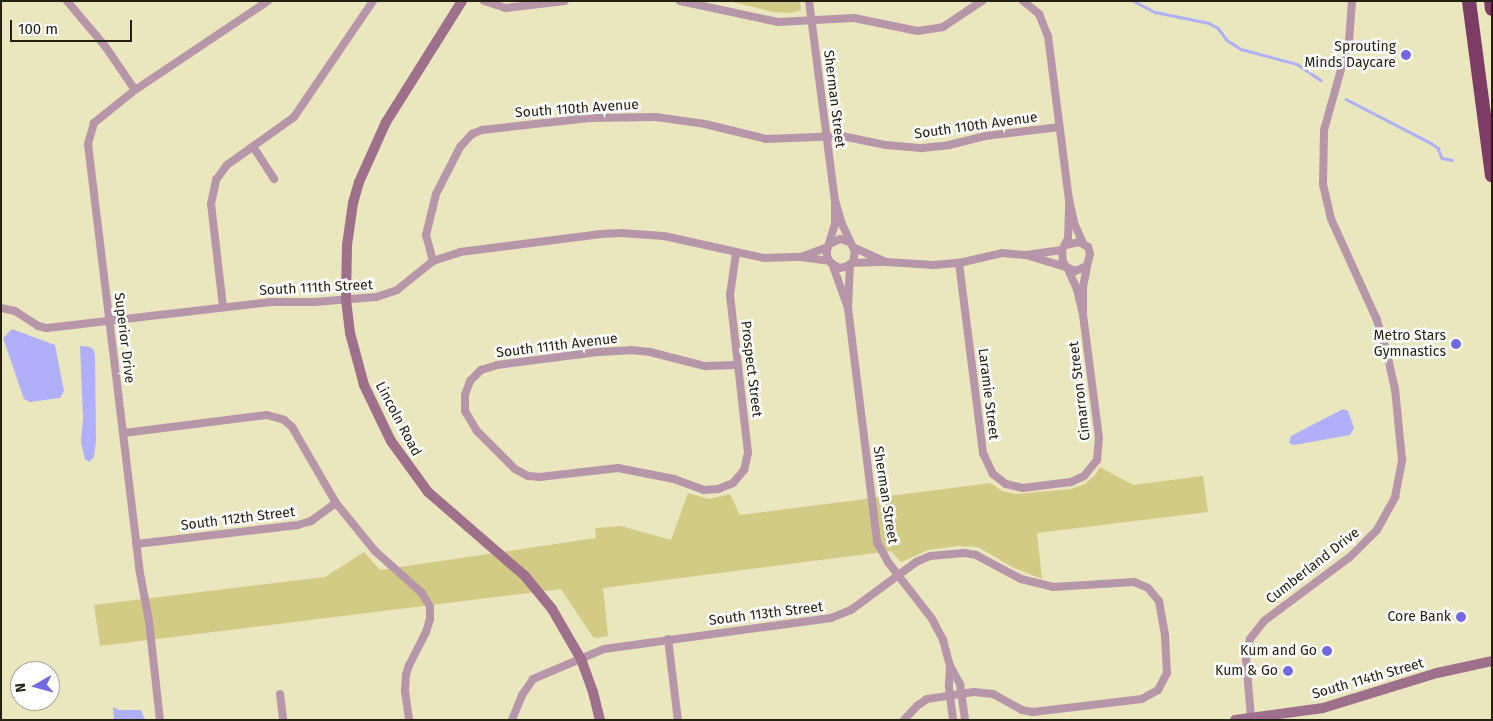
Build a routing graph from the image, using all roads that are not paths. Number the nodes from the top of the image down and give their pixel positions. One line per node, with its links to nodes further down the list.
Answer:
1 (67, 1): 16 (street)
2 (268, 1): 16 (street, Superior Drive)
3 (373, 1): 19 (street)
4 (462, 1): 38 (street, Lincoln Road)
5 (484, 1): 6 (street)
6 (565, 1)
7 (680, 1): 15 (street)
8 (810, 1): 15 (street, Sherman Street)
9 (982, 1): 15 (street)
10 (1023, 1): 17 (street)
11 (1352, 1): 58 (street, Cumberland Drive)
12 (1469, 1): 20 (highway)
13 (1491, 1): 14 (highway)
14 (1492, 9)
15 (812, 20): 18 (street, Sherman Street)
16 (135, 90): 43 (street, Superior Drive)
17 (1059, 127): 18 (street, South 110th Avenue); 23 (street)
18 (827, 136): 22 (street, Sherman Street); 31 (street, South 110th Avenue)
19 (254, 148): 21 (street); 39 (street)
20 (1492, 175)
21 (274, 180)
22 (835, 200): 25 (street, Sherman Street); 26 (street, Sherman Street)
23 (1068, 200): 24 (street); 27 (street)
24 (1083, 243): 27 (street); 36 (street)
25 (829, 246): 26 (street); 30 (street, South 111th Street); 35 (street)
26 (853, 246): 32 (street); 33 (street)
27 (1064, 248): 29 (street); 37 (street)
28 (736, 253): 30 (street, South 111th Street); 31 (street, South 111th Street); 44 (street, Prospect Street)
29 (1026, 255): 34 (street); 37 (street)
30 (801, 257): 35 (street, South 111th Street)
31 (433, 260): 38 (street, South 111th Street)
32 (886, 262): 33 (street); 34 (street)
33 (851, 263): 35 (street); 41 (street, Sherman Street)
34 (959, 263): 47 (street, Laramie Street)
35 (831, 264): 41 (street, Sherman Street)
36 (1087, 266): 37 (street); 42 (street, Cimarron Street)
37 (1067, 268): 42 (street, Cimarron Street)
38 (346, 300): 39 (street, South 111th Street); 52 (street, Lincoln Road)
39 (223, 307): 43 (street, South 111th Street)
40 (1, 308): 43 (street, South 111th Street)
41 (848, 308): 50 (street, Sherman Street)
42 (1083, 315): 47 (street, Cimarron Street)
43 (109, 321): 45 (street, Superior Drive)
44 (738, 365): 46 (street, Prospect Street); 46 (street, South 111th Avenue)
45 (124, 432): 48 (street); 49 (street, Superior Drive)
46 (733, 483)
47 (1042, 485)
48 (336, 503): 49 (street, South 112th Street); 61 (street)
49 (136, 544): 59 (street, Superior Drive)
50 (898, 575): 51 (street, South 113th Street); 54 (street, Sherman Street); 56 (street, South 113th Street)
51 (668, 639): 52 (street, South 113th Street); 64 (street)
52 (581, 659): 62 (street, South 113th Street); 63 (street, Lincoln Road)
53 (1492, 661): 58 (street, South 114th Street)
54 (950, 666): 56 (street, Sherman Street); 57 (street, Sherman Street)
55 (280, 694): 60 (street)
56 (962, 694): 57 (street); 67 (street, Sherman Street)
57 (950, 695): 65 (street); 66 (street, Sherman Street)
58 (1250, 718): 68 (street, South 114th Street); 69 (street, South 114th Street)
59 (160, 720)
60 (283, 720)
61 (409, 720)
62 (512, 720)
63 (600, 720)
64 (678, 720)
65 (904, 720)
66 (953, 720)
67 (965, 720)
68 (1234, 720)
69 (1239, 720)

